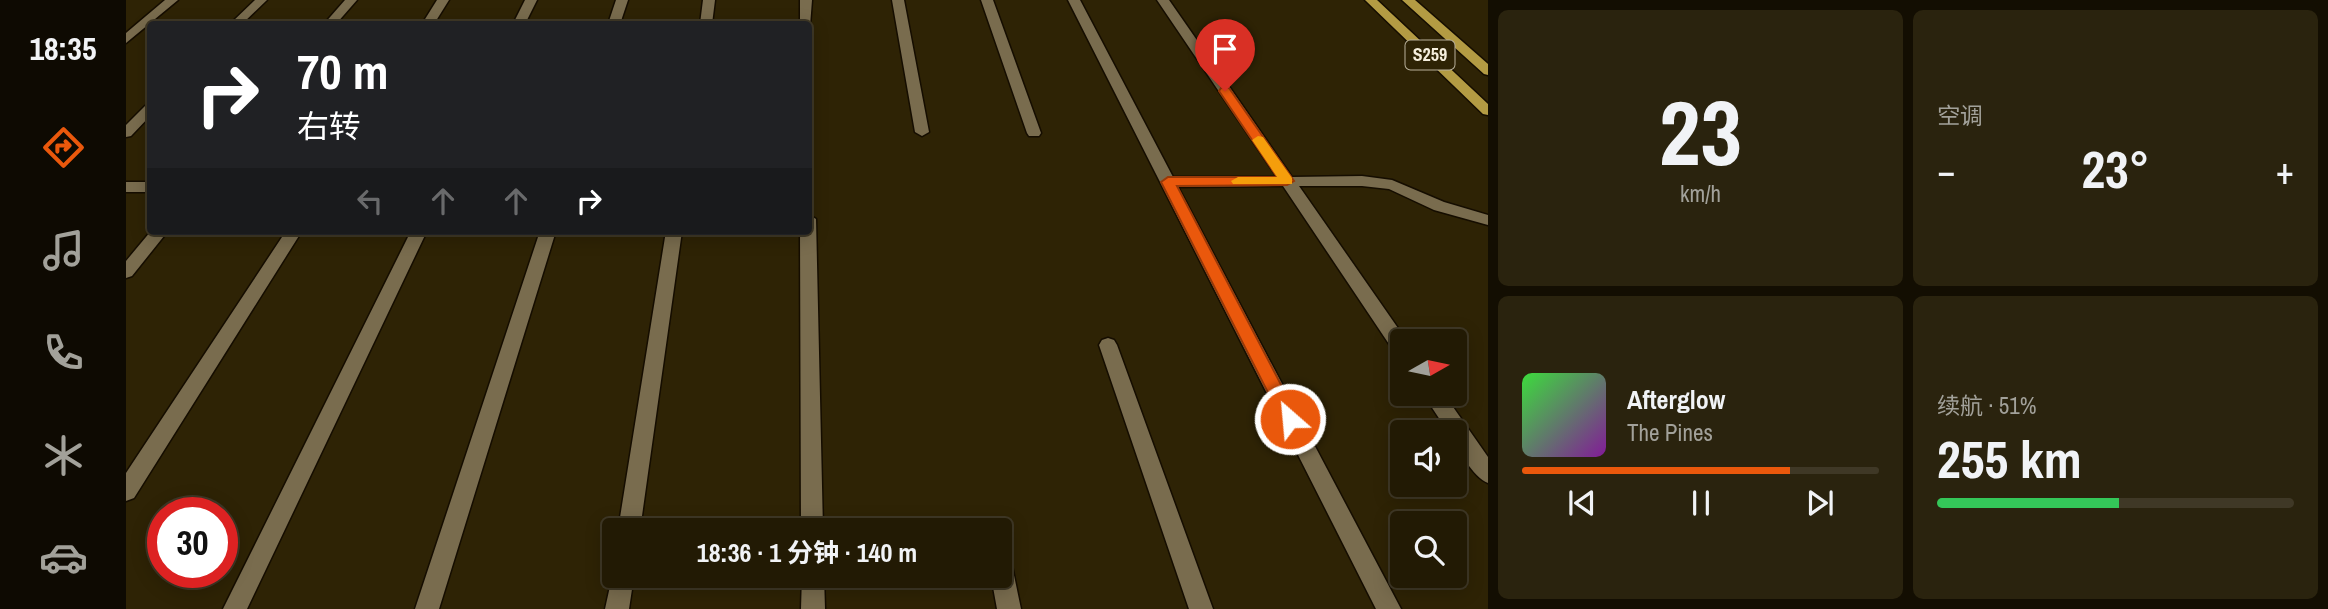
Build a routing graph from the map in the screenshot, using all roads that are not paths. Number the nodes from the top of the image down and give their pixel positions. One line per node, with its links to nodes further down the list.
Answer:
1 (172, 0): 15 (street)
2 (261, 0): 17 (street)
3 (351, 0): 18 (street)
4 (443, 0): 19 (street)
5 (531, 0): 20 (street)
6 (622, 0): 21 (street)
7 (709, 0): 22 (street)
8 (806, 0): 23 (street)
9 (898, 0): 28 (street)
10 (987, 0): 30 (street)
11 (1074, 0): 32 (street)
12 (1163, 0): 31 (street)
13 (1371, 0): 26 (main road, S259)
14 (1408, 0): 25 (main road, S259)
15 (147, 21)
16 (147, 21): 24 (street)
17 (239, 21)
18 (333, 21)
19 (430, 21)
20 (520, 21)
21 (615, 21)
22 (706, 21)
23 (806, 21)
24 (126, 39)
25 (1488, 71)
26 (1488, 111)
27 (147, 112): 29 (street)
28 (922, 132)
29 (126, 133)
30 (1034, 133)
31 (1287, 181): 32 (street); 35 (street); 43 (street)
32 (1168, 182): 59 (street)
33 (126, 187): 34 (street)
34 (147, 187)
35 (1488, 220)
36 (157, 235): 42 (street)
37 (291, 235): 47 (street)
38 (417, 235): 53 (street)
39 (547, 235): 54 (street)
40 (673, 235): 48 (street)
41 (808, 235): 49 (street)
42 (126, 272)
43 (1390, 331)
44 (1108, 345): 58 (street)
45 (1441, 406): 46 (street)
46 (1488, 474)
47 (126, 491)
48 (631, 518)
49 (813, 518)
50 (620, 588): 55 (street)
51 (813, 588): 56 (street)
52 (1005, 588): 57 (street)
53 (235, 609)
54 (427, 609)
55 (617, 609)
56 (813, 609)
57 (1009, 609)
58 (1200, 609)
59 (1389, 609)

